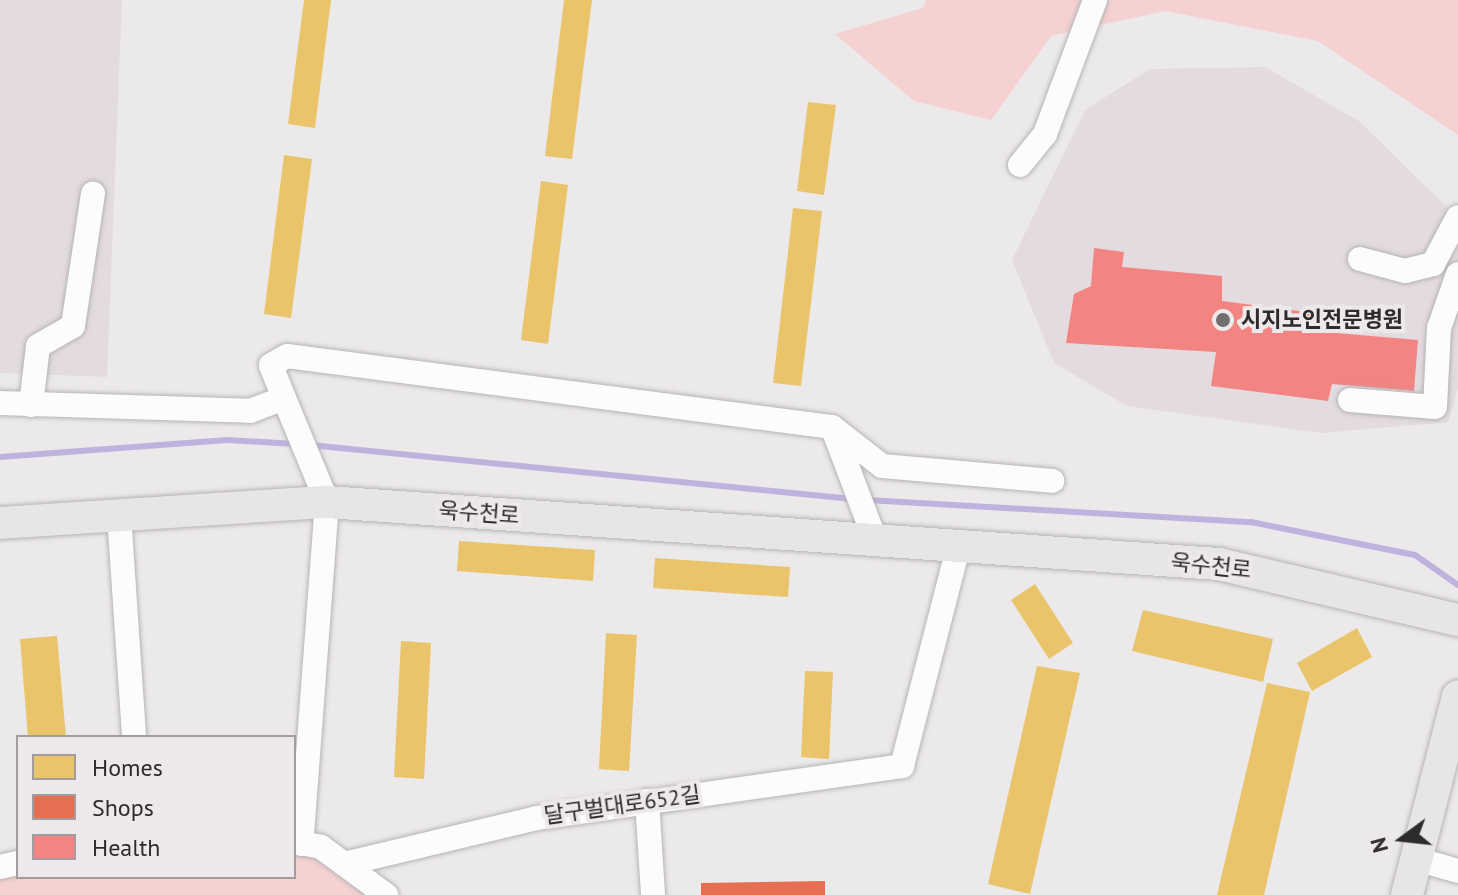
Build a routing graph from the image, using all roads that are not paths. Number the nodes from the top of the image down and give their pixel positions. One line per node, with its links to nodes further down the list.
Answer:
1 (1095, 0): 2 (street)
2 (1020, 165)
3 (93, 194): 10 (street)
4 (1458, 217): 5 (street)
5 (1360, 259)
6 (1458, 274): 8 (street)
7 (284, 398): 10 (street); 11 (street); 13 (street)
8 (1350, 400)
9 (0, 403): 10 (street)
10 (31, 405)
11 (832, 427): 12 (street); 16 (street)
12 (1052, 481)
13 (327, 502): 14 (main road, 욱수천로); 16 (main road, 욱수천로); 22 (street)
14 (119, 515): 15 (main road, 욱수천로); 20 (street)
15 (0, 523)
16 (876, 542): 17 (main road, 욱수천로)
17 (958, 548): 18 (main road, 욱수천로); 21 (street, 달구벌대로652길)
18 (1458, 620)
19 (1458, 696): 23 (main road)
20 (134, 735)
21 (647, 801): 24 (street, 달구벌대로652길); 27 (street)
22 (297, 843): 24 (street)
23 (1416, 859): 25 (street); 28 (main road)
24 (344, 864): 26 (street)
25 (1458, 871)
26 (386, 895)
27 (653, 895)
28 (1407, 895)

